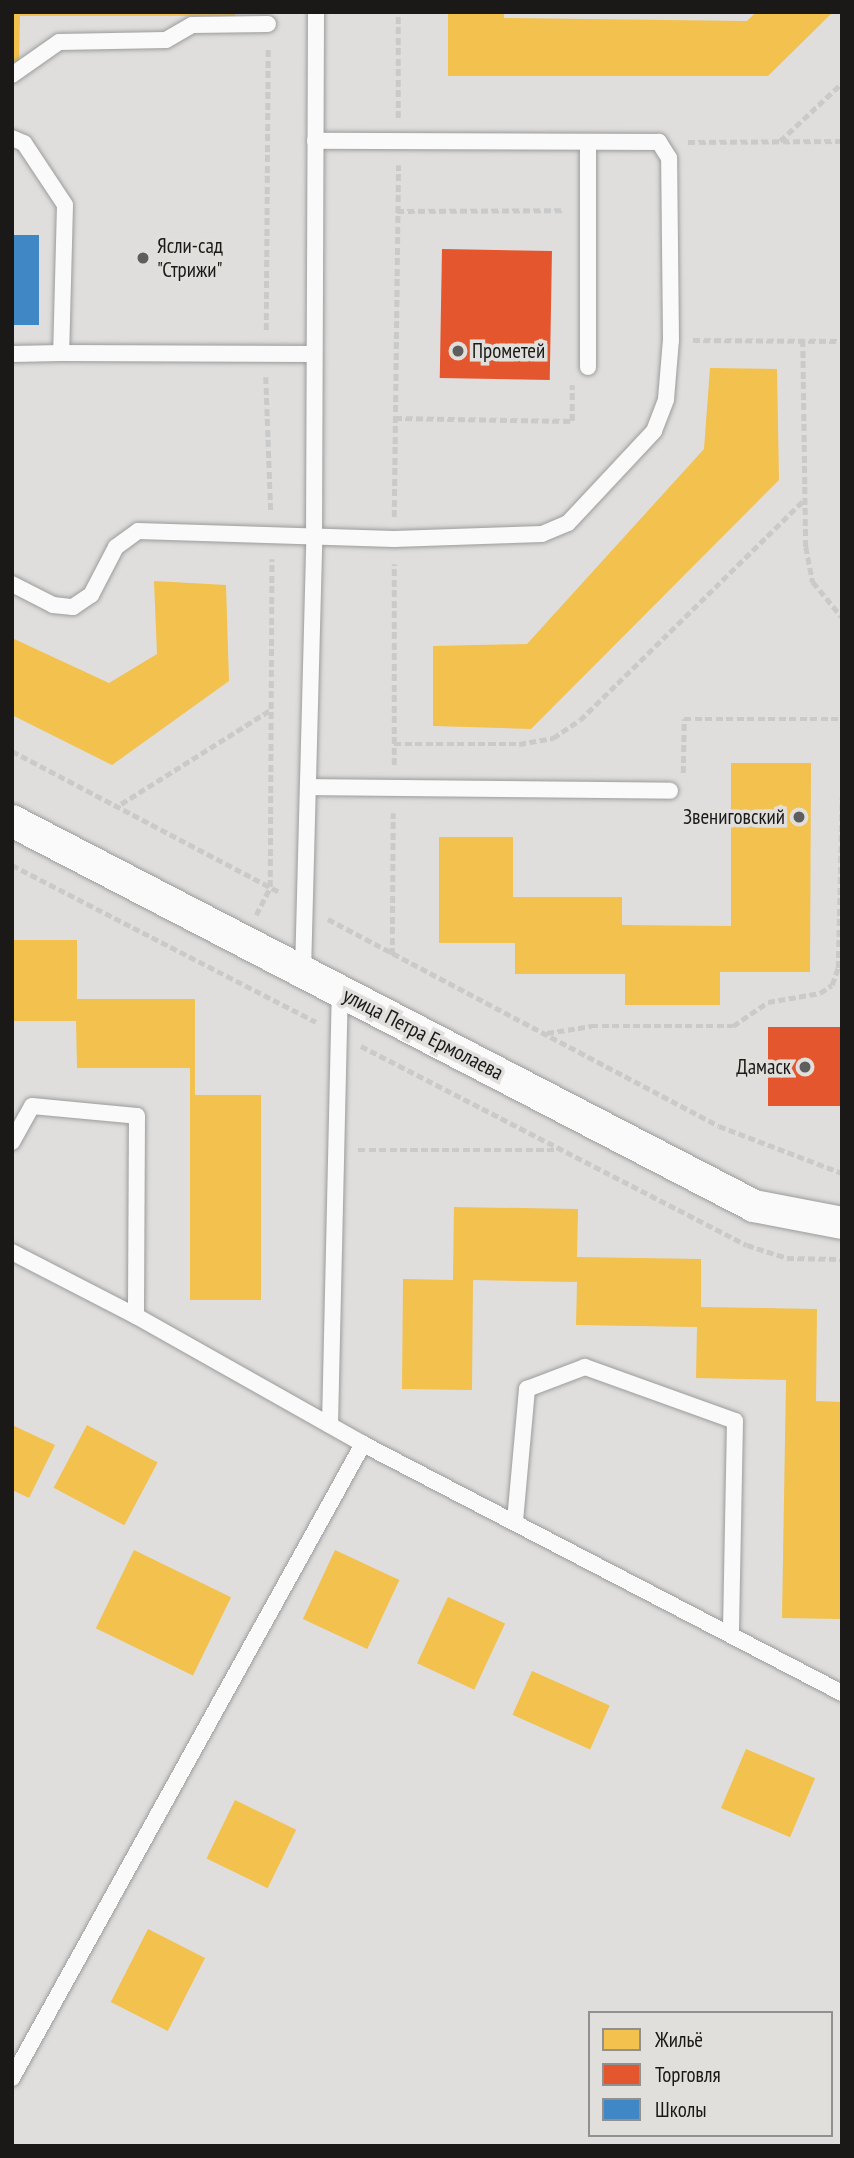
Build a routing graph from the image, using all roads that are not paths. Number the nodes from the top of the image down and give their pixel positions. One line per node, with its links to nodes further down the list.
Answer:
1 (316, 12): 5 (lane)
2 (268, 24): 3 (lane)
3 (12, 75)
4 (12, 138): 7 (lane)
5 (316, 141): 6 (lane); 9 (lane)
6 (588, 142): 10 (lane); 11 (lane)
7 (61, 353): 8 (lane); 9 (lane)
8 (12, 354)
9 (314, 354): 11 (lane)
10 (588, 367)
11 (314, 538): 12 (lane); 13 (lane)
12 (12, 584)
13 (309, 788): 14 (lane); 16 (lane)
14 (670, 792)
15 (12, 821): 16 (street, улица Петра Ермолаева)
16 (303, 972): 17 (street, улица Петра Ермолаева)
17 (340, 991): 19 (street, улица Петра Ермолаева); 22 (lane)
18 (12, 1142): 21 (lane)
19 (842, 1223)
20 (12, 1252): 21 (lane)
21 (136, 1316): 22 (lane)
22 (330, 1425): 23 (lane)
23 (363, 1444): 24 (lane); 27 (lane)
24 (515, 1521): 25 (lane); 25 (lane)
25 (731, 1634): 26 (lane)
26 (842, 1693)
27 (12, 2078)

